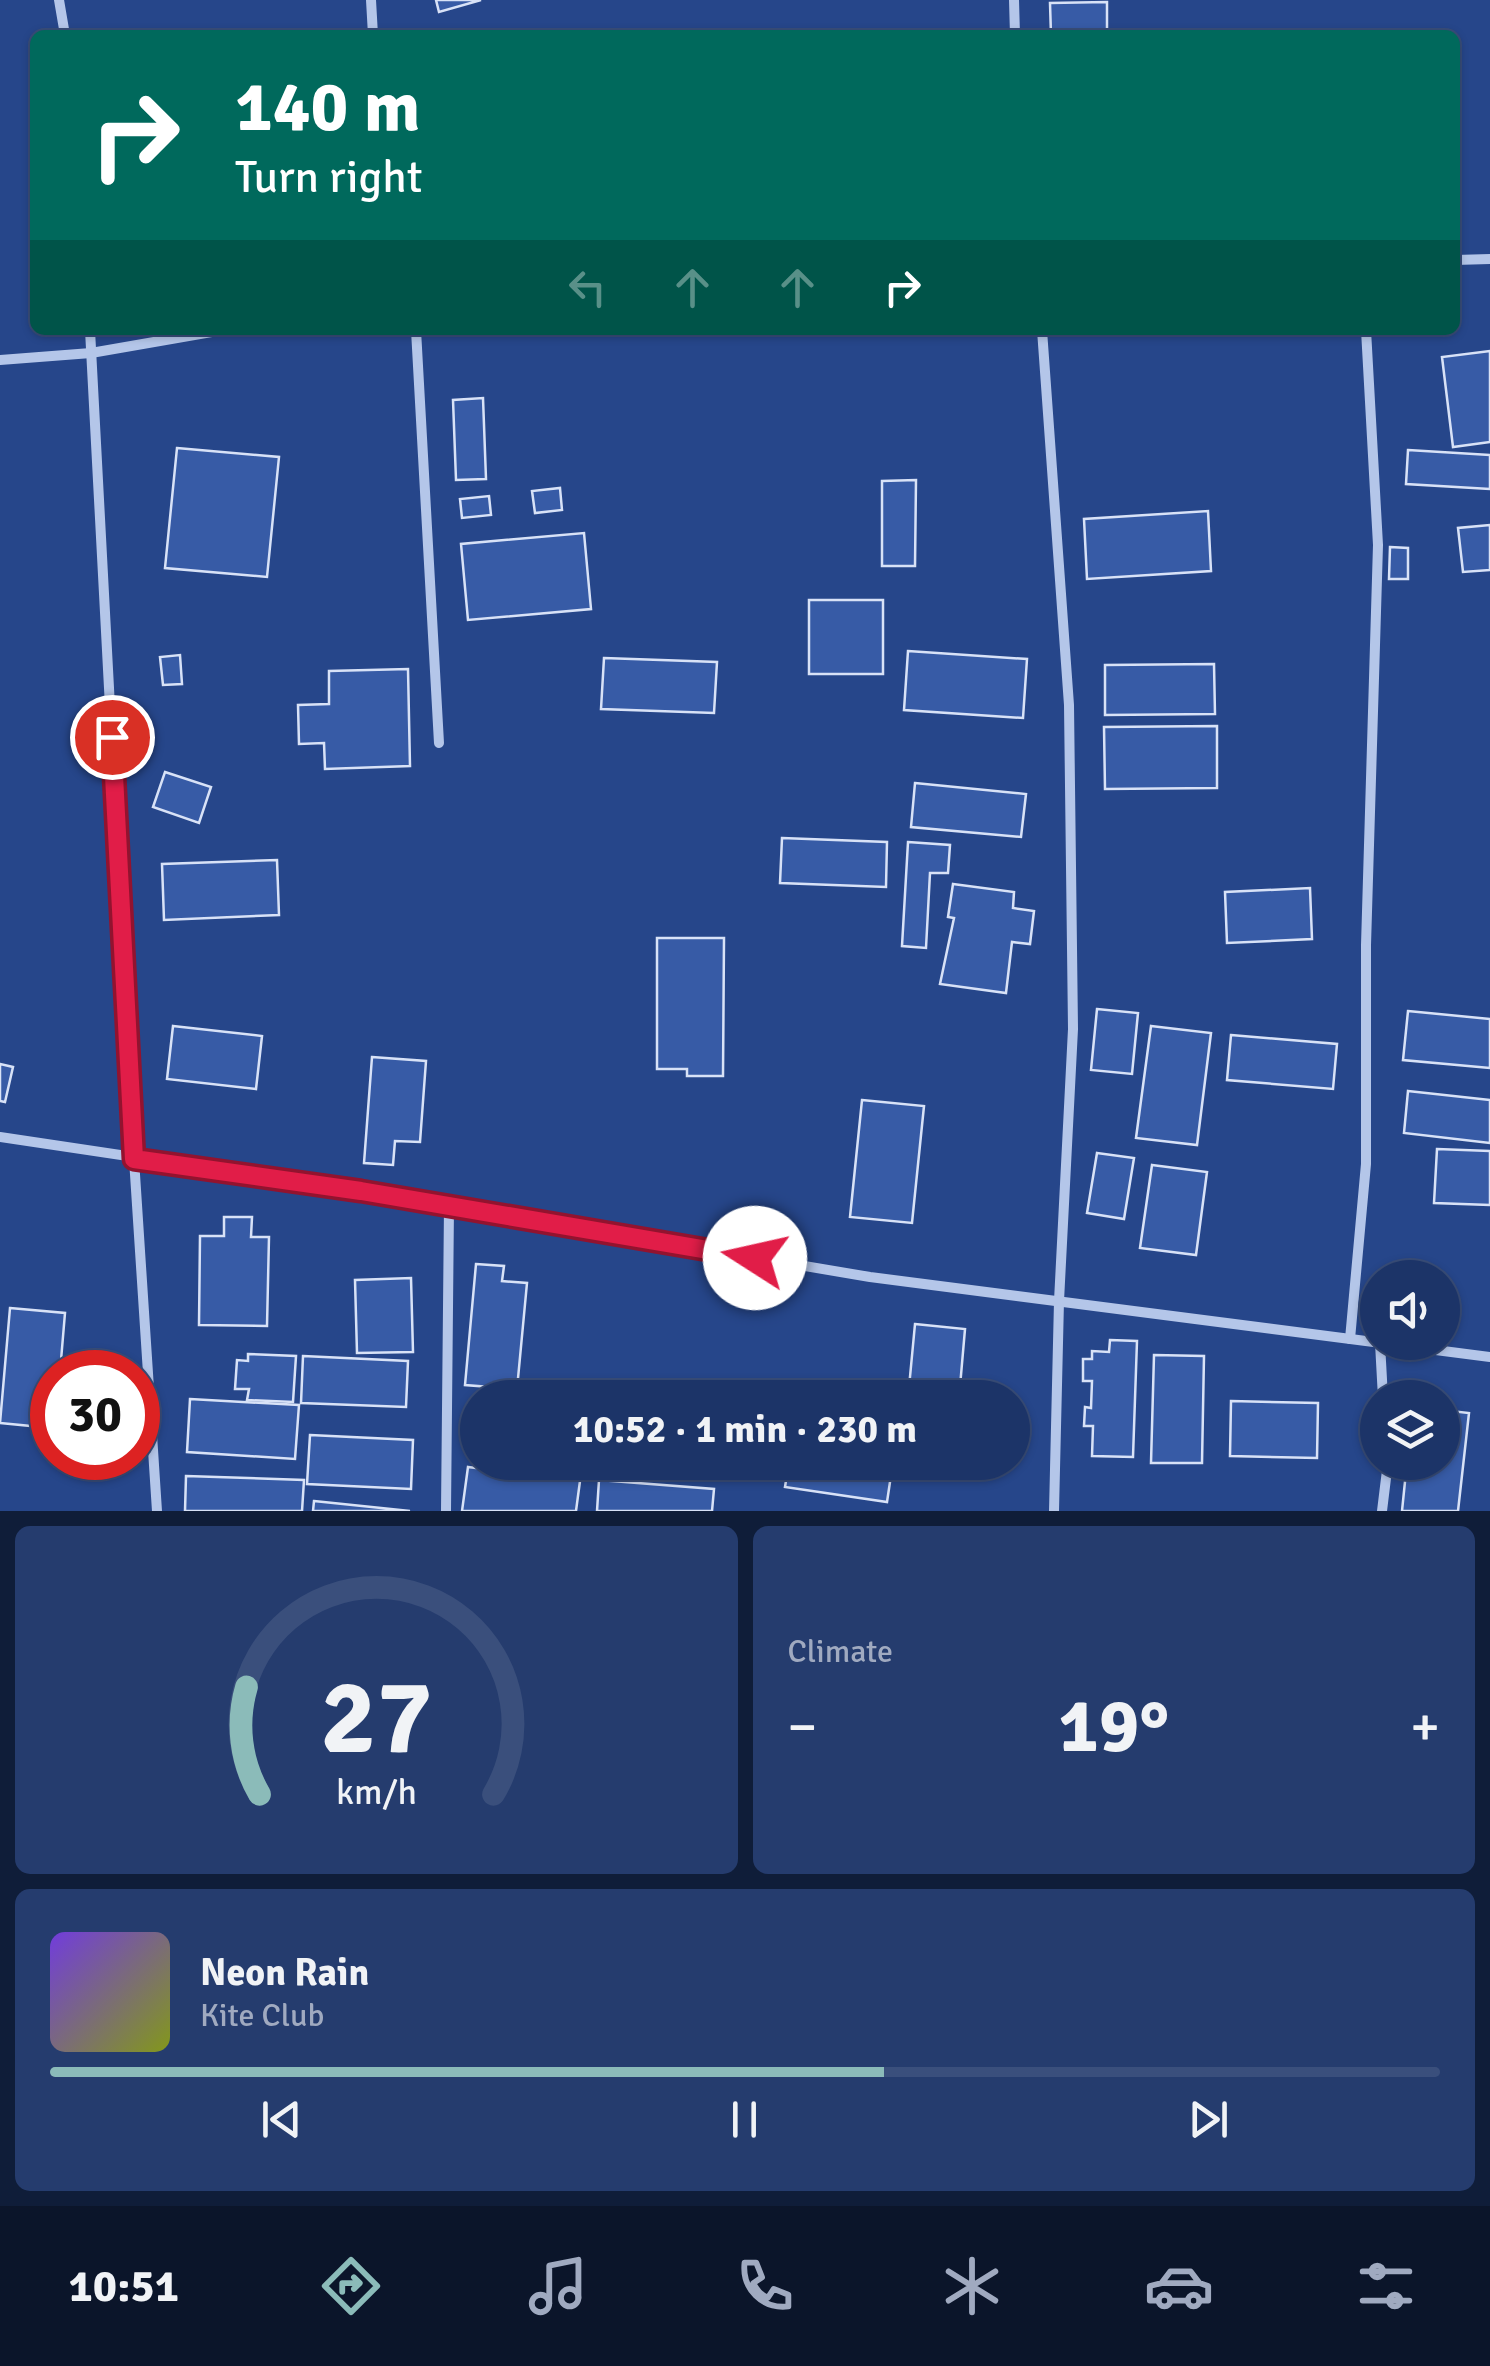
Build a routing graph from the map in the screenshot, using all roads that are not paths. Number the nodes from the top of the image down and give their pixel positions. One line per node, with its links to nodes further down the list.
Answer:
1 (59, 0): 4 (street)
2 (371, 0): 5 (street)
3 (1014, 0): 6 (street)
4 (64, 30)
5 (374, 30)
6 (1015, 30)
7 (1490, 259): 8 (street)
8 (1460, 260)
9 (90, 335): 14 (street)
10 (194, 335): 14 (street)
11 (416, 335): 16 (street)
12 (1042, 335): 20 (street)
13 (1366, 335): 21 (street)
14 (91, 353): 15 (street); 18 (street)
15 (0, 360)
16 (440, 743)
17 (0, 1136): 18 (street)
18 (134, 1159): 19 (street); 26 (street)
19 (448, 1206): 20 (street); 27 (street)
20 (1059, 1301): 21 (street); 28 (street)
21 (1350, 1340): 22 (street)
22 (1360, 1341)
23 (1460, 1353): 24 (street)
24 (1490, 1357)
25 (1386, 1480): 29 (street)
26 (157, 1511)
27 (446, 1511)
28 (1054, 1511)
29 (1382, 1511)

